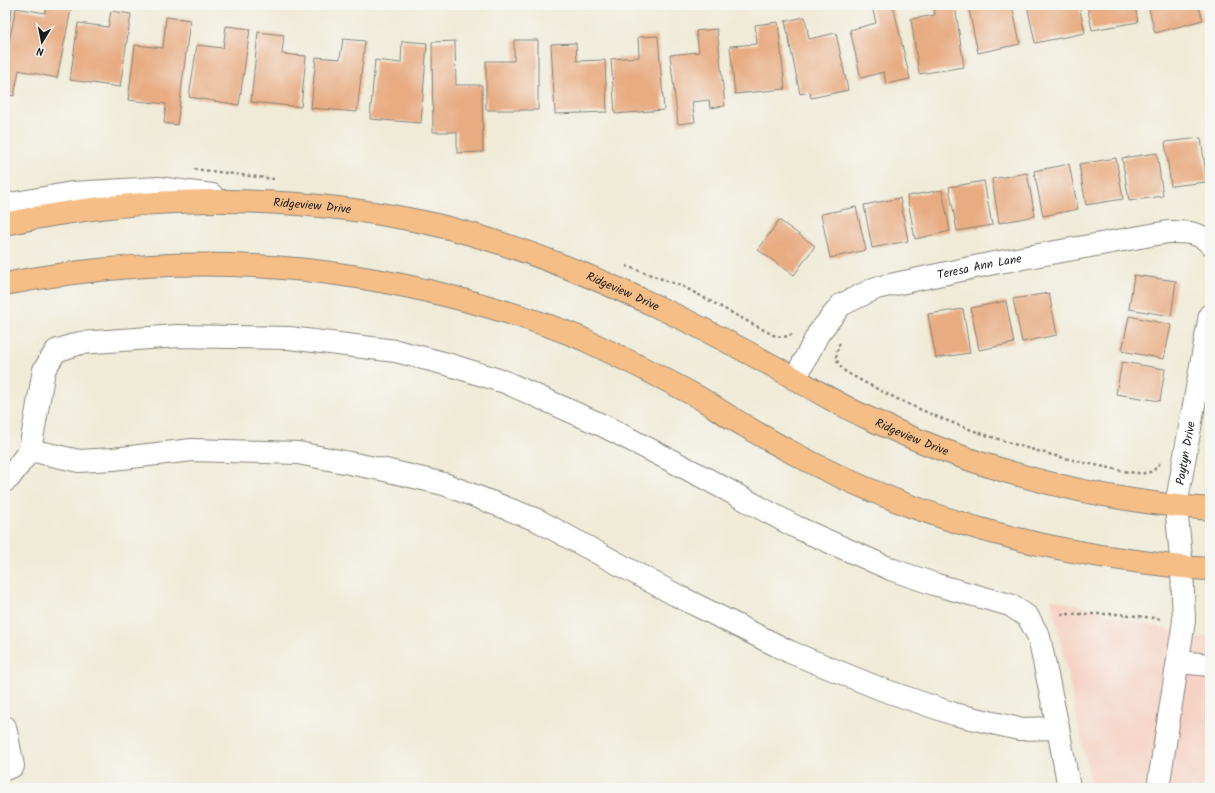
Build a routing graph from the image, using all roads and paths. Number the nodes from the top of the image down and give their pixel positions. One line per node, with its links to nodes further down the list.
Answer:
1 (263, 203): 2 (street); 3 (main road, Ridgeview Drive); 8 (main road, Ridgeview Drive)
2 (5, 205)
3 (5, 224)
4 (1208, 242): 8 (street, Teresa Ann Lane)
5 (5, 284): 14 (main road)
6 (1210, 315): 12 (street, Paytyn Drive)
7 (834, 339): 10 (path)
8 (795, 379): 12 (main road, Ridgeview Drive)
9 (30, 450): 11 (street); 21 (street); 21 (street)
10 (1162, 459)
11 (5, 481)
12 (1176, 506): 13 (main road, Ridgeview Drive); 14 (street, Paytyn Drive)
13 (1210, 509)
14 (1182, 568): 15 (main road); 18 (street, Paytyn Drive)
15 (1210, 569)
16 (1061, 614): 17 (path)
17 (1164, 619)
18 (1178, 662): 19 (street); 24 (street, Paytyn Drive)
19 (1210, 665)
20 (5, 727): 22 (street)
21 (1058, 728): 23 (street)
22 (5, 769)
23 (1069, 788)
24 (1158, 788)

